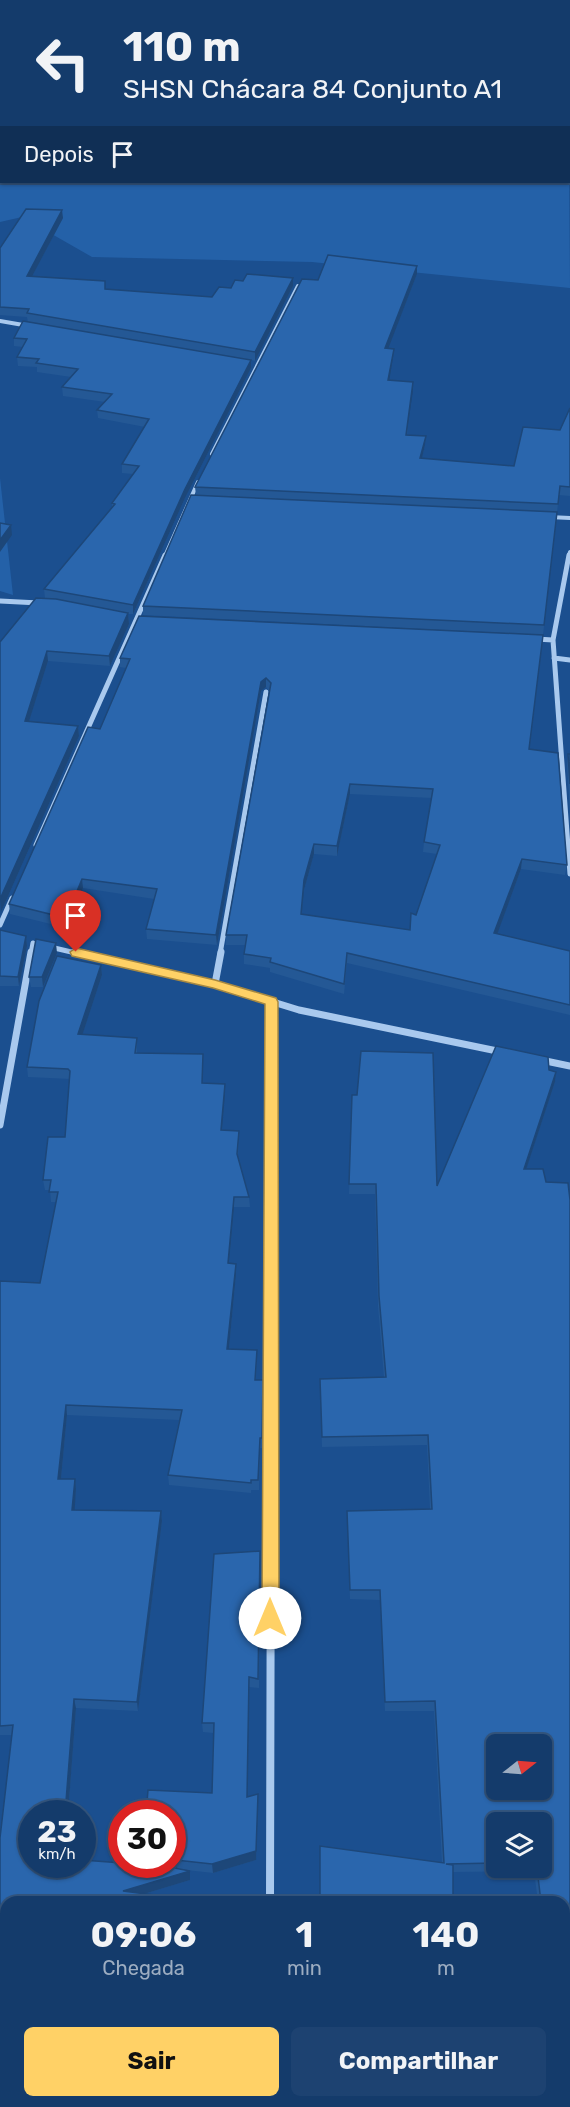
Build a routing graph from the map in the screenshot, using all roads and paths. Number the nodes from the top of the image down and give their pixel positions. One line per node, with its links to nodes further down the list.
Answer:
1 (298, 286): 5 (street)
2 (0, 321): 3 (street)
3 (35, 327)
4 (246, 363): 5 (street)
5 (257, 365): 6 (street)
6 (210, 459)
7 (199, 480): 8 (street)
8 (189, 500): 9 (street); 16 (street)
9 (201, 501)
10 (546, 517): 11 (street)
11 (570, 518)
12 (570, 552): 19 (street)
13 (0, 601): 14 (street)
14 (47, 603)
15 (125, 618): 16 (street)
16 (136, 620): 17 (street); 23 (street)
17 (148, 621)
18 (529, 639): 19 (street)
19 (553, 640): 20 (street)
20 (554, 658): 21 (street); 24 (street)
21 (570, 660)
22 (266, 692): 29 (street)
23 (34, 849)
24 (570, 874)
25 (15, 892): 26 (street)
26 (0, 925)
27 (22, 940): 28 (street)
28 (33, 943): 29 (street); 34 (street)
29 (215, 984): 30 (street)
30 (272, 1002): 31 (street); 35 (street)
31 (515, 1055)
32 (537, 1059): 33 (street)
33 (570, 1066)
34 (0, 1125)
35 (270, 1896)

